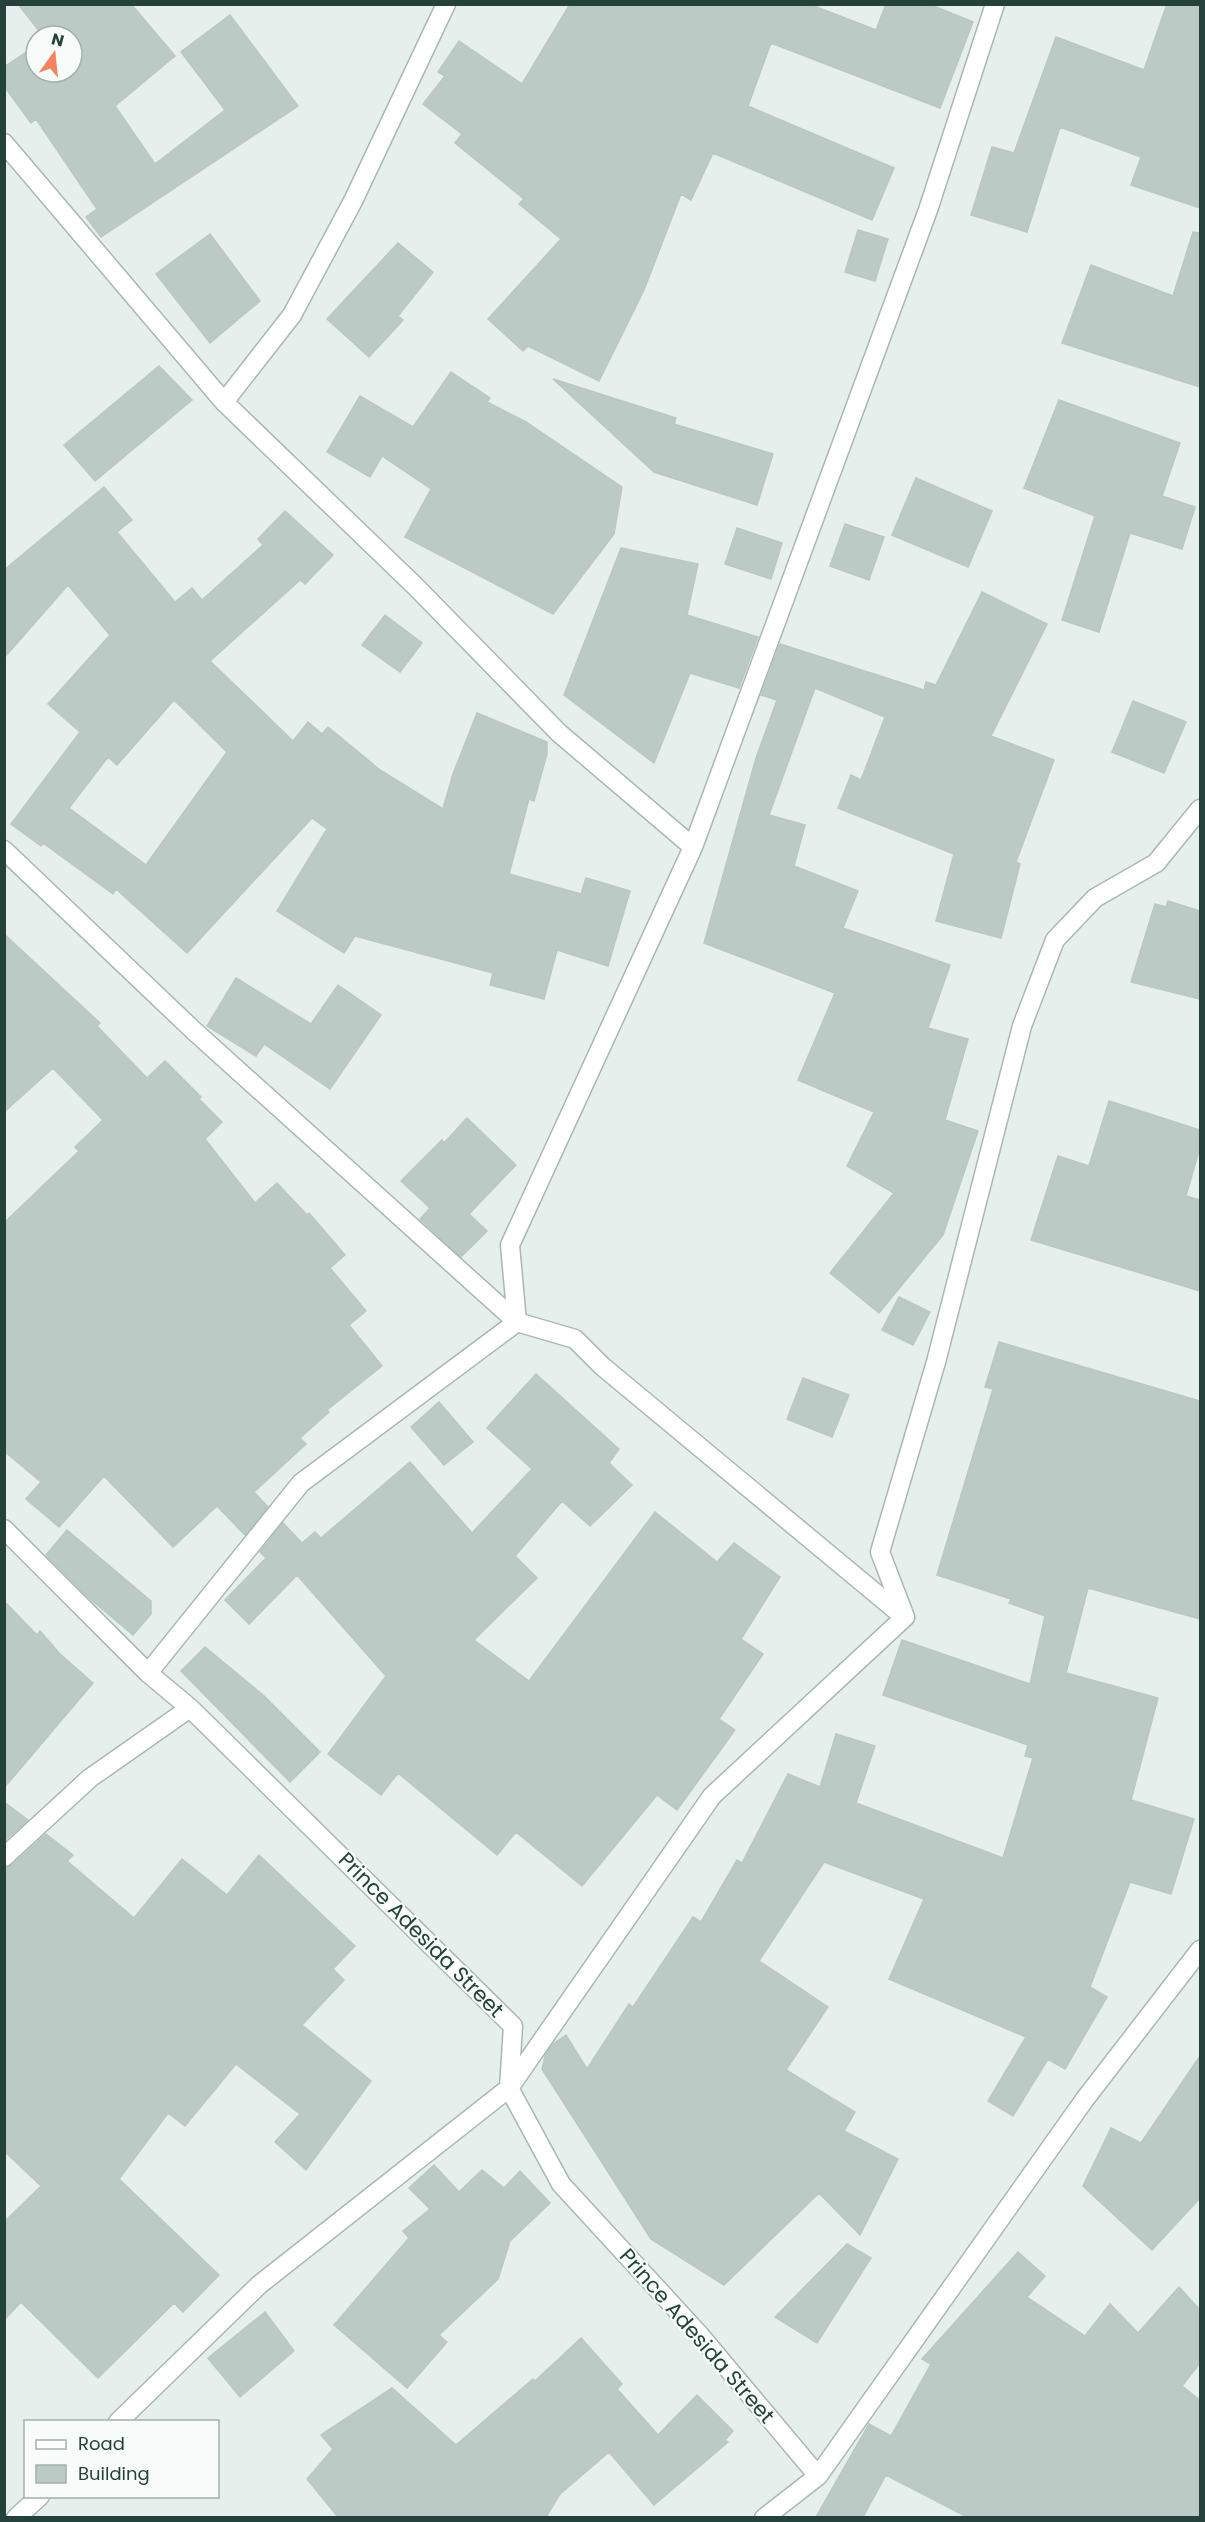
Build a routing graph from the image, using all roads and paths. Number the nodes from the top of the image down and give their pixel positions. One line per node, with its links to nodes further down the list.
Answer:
1 (446, 4): 4 (street)
2 (995, 4): 6 (street)
3 (4, 143): 4 (street)
4 (224, 402): 6 (street)
5 (1200, 809): 10 (street)
6 (693, 847): 8 (street)
7 (4, 850): 8 (street)
8 (517, 1322): 10 (street); 11 (street)
9 (4, 1529): 11 (street, Prince Adesida Street)
10 (905, 1617): 15 (street)
11 (148, 1673): 12 (street, Prince Adesida Street)
12 (190, 1708): 13 (street); 15 (street, Prince Adesida Street)
13 (4, 1857)
14 (1200, 1950): 17 (street)
15 (509, 2088): 16 (street); 17 (street, Prince Adesida Street)
16 (118, 2420)
17 (818, 2476): 20 (street)
18 (38, 2498): 19 (street)
19 (16, 2517)
20 (764, 2517)

